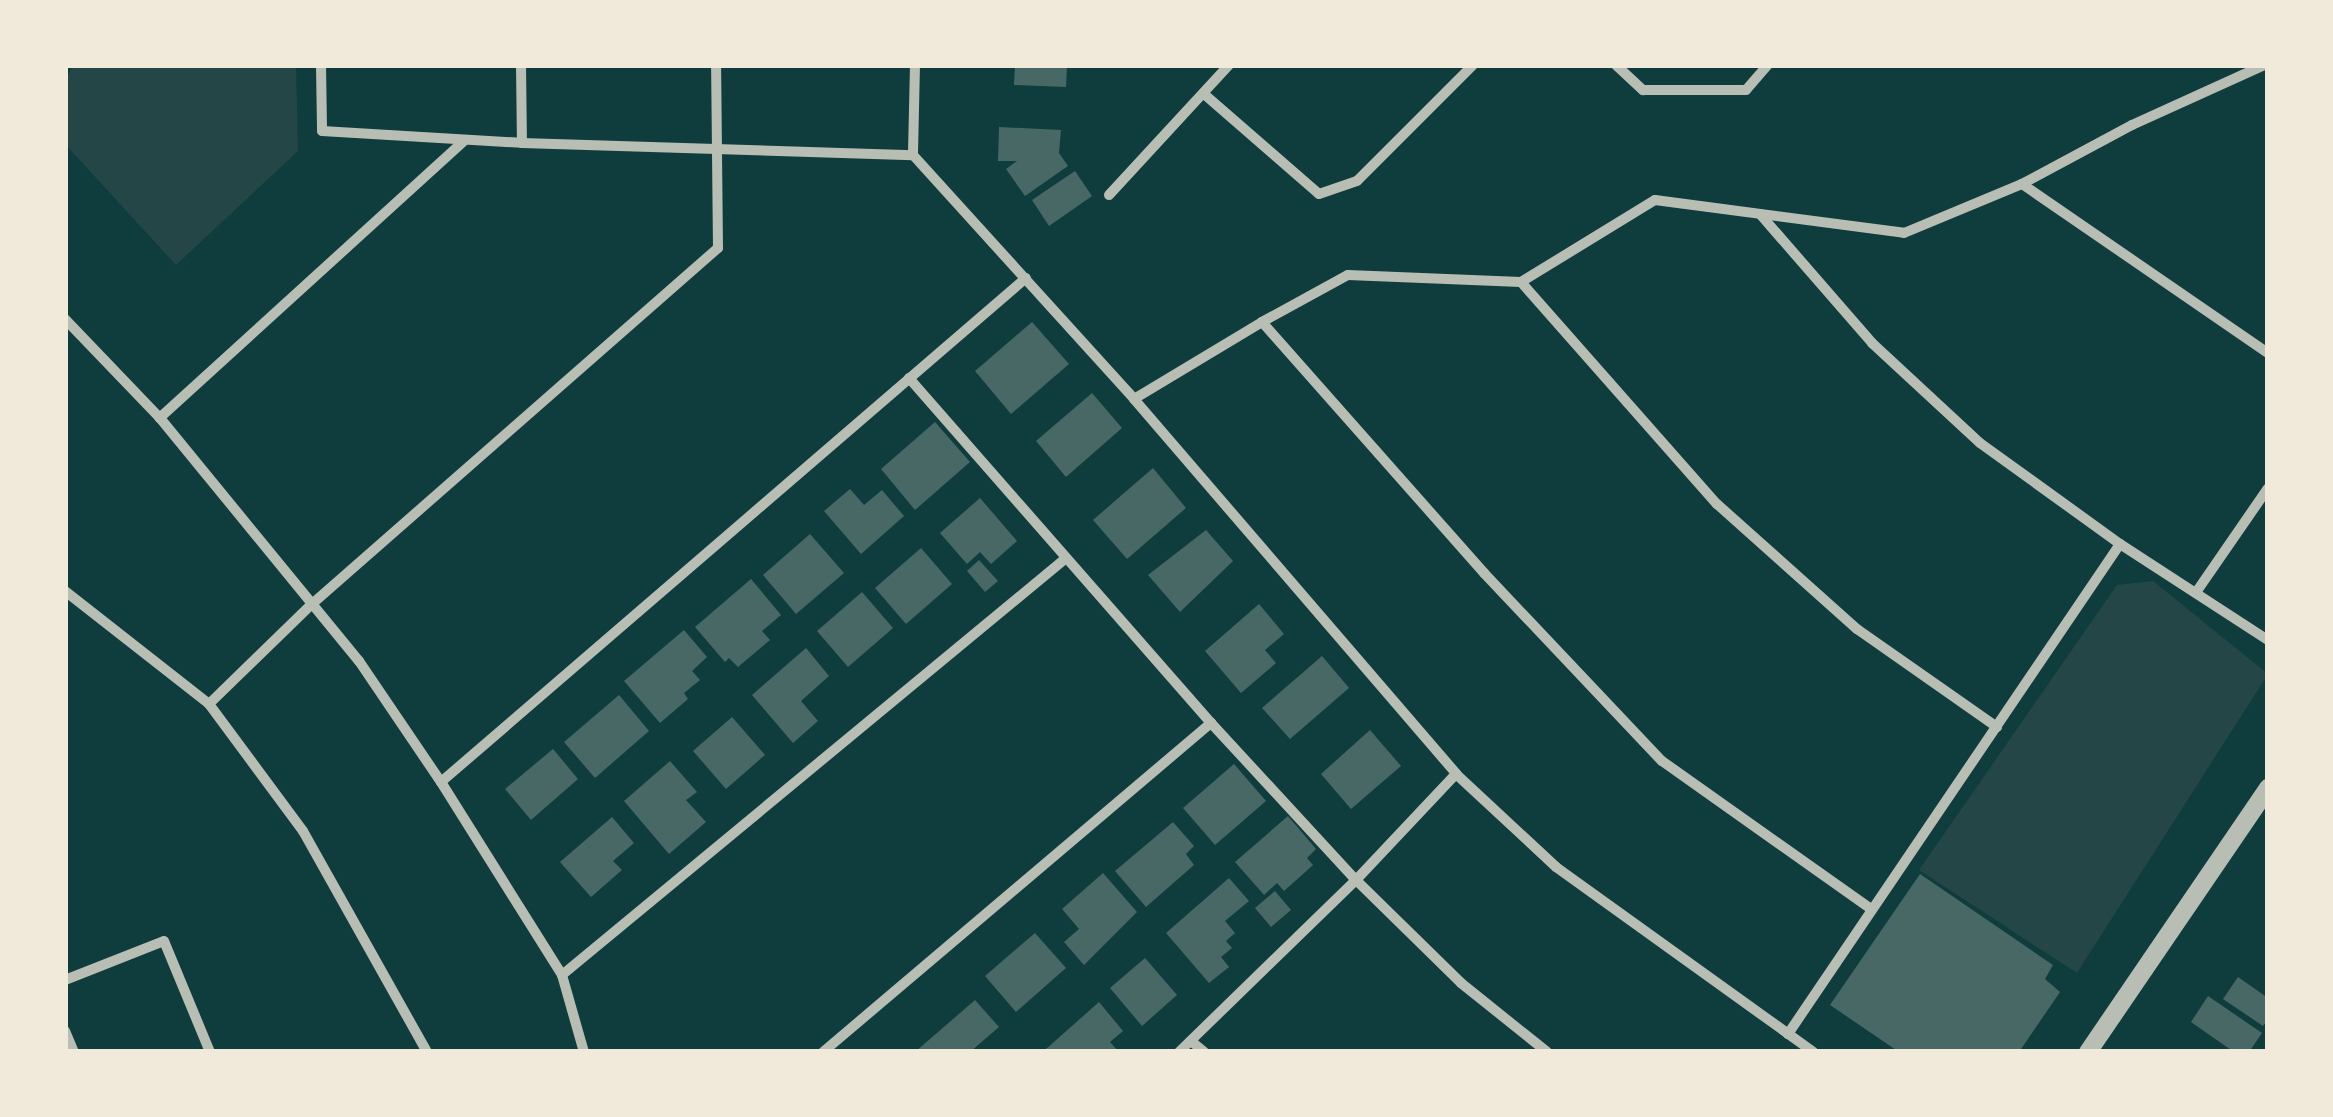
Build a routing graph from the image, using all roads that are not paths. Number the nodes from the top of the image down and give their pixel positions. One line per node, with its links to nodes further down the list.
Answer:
1 (320, 65): 11 (street)
2 (522, 65): 12 (street)
3 (716, 65): 13 (street)
4 (915, 65): 14 (street)
5 (1229, 65): 10 (street)
6 (1473, 65): 10 (street)
7 (1616, 65): 8 (street)
8 (1768, 65)
9 (2266, 66): 15 (street)
10 (1204, 94): 16 (street)
11 (465, 140): 12 (street); 25 (street)
12 (522, 143): 13 (street)
13 (716, 146): 14 (street); 31 (street)
14 (912, 155): 18 (street)
15 (2022, 184): 17 (street); 22 (street)
16 (1109, 195)
17 (1760, 214): 19 (street); 27 (street)
18 (1026, 278): 23 (street); 24 (street)
19 (1520, 282): 21 (street); 35 (street)
20 (65, 319): 25 (street)
21 (1262, 322): 24 (street); 40 (street)
22 (2268, 353)
23 (909, 378): 28 (street); 37 (street)
24 (1134, 400): 36 (street)
25 (160, 418): 31 (street)
26 (2268, 488): 30 (street)
27 (2120, 544): 30 (street); 35 (street)
28 (1066, 558): 34 (street); 41 (street)
29 (65, 591): 33 (street)
30 (2197, 591): 32 (street)
31 (312, 604): 33 (street); 37 (street)
32 (2268, 640)
33 (210, 704): 48 (street)
34 (1211, 723): 39 (street); 50 (street)
35 (1997, 727): 40 (street)
36 (1456, 774): 39 (street); 44 (street)
37 (441, 782): 41 (street)
38 (2268, 788): 55 (street)
39 (1356, 880): 45 (street); 53 (street)
40 (1871, 910): 44 (street)
41 (562, 975): 49 (street)
42 (65, 980): 47 (street)
43 (65, 1031): 46 (street)
44 (1788, 1034): 54 (street)
45 (1191, 1041): 51 (street); 52 (street)
46 (74, 1052)
47 (210, 1052)
48 (427, 1052)
49 (584, 1052)
50 (823, 1052)
51 (1178, 1052)
52 (1204, 1052)
53 (1547, 1052)
54 (1813, 1052)
55 (2088, 1052)

